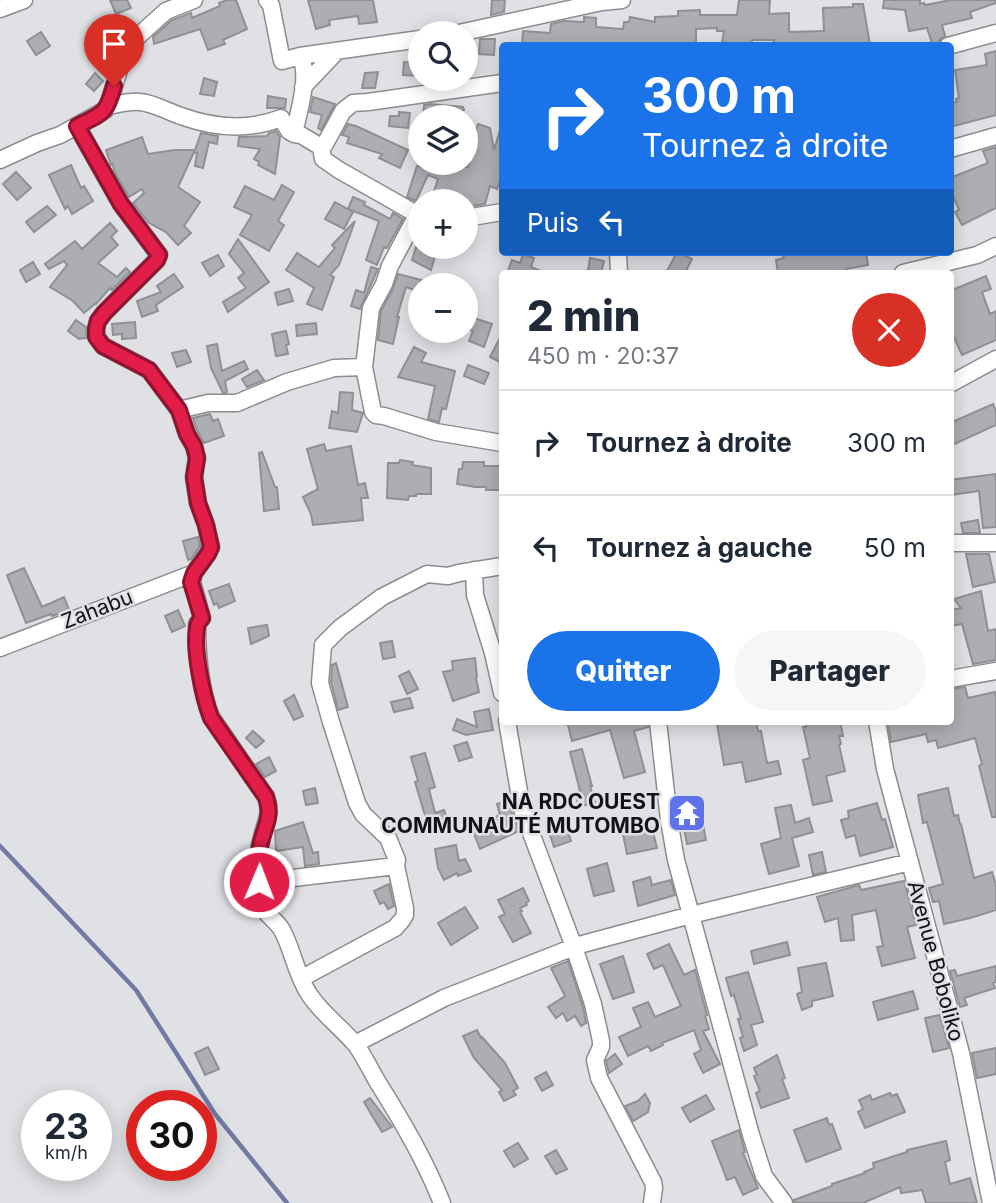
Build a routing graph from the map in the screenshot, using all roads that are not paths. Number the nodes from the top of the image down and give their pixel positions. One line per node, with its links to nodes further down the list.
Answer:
1 (24, 0): 5 (street)
2 (194, 0): 14 (street)
3 (267, 0): 11 (street)
4 (622, 0): 6 (street)
5 (0, 9)
6 (478, 29)
7 (996, 33): 9 (street)
8 (408, 41): 10 (street)
9 (954, 44)
10 (337, 51): 11 (street); 13 (street)
11 (300, 56): 13 (street)
12 (499, 83): 18 (street)
13 (303, 87): 16 (street)
14 (108, 106): 15 (street); 16 (street)
15 (77, 126): 20 (street); 30 (street)
16 (294, 134): 18 (street)
17 (996, 136): 19 (street)
18 (321, 147): 21 (street)
19 (954, 148)
20 (0, 160)
21 (408, 210)
22 (499, 212): 23 (street)
23 (478, 216)
24 (408, 235): 28 (street)
25 (996, 246): 26 (street)
26 (915, 270)
27 (996, 359): 29 (street)
28 (364, 367): 30 (street); 31 (street)
29 (954, 382)
30 (179, 410): 36 (street)
31 (499, 442)
32 (954, 543): 33 (street)
33 (996, 543)
34 (499, 566): 35 (street)
35 (474, 570): 40 (street); 45 (street)
36 (194, 573): 37 (street, Zahabu); 46 (street)
37 (0, 648)
38 (996, 671): 39 (street)
39 (954, 678)
40 (499, 680)
41 (509, 725): 48 (street)
42 (658, 725): 47 (street)
43 (878, 725): 44 (street, Avenue Boboliko)
44 (910, 862): 47 (street); 54 (street, Avenue Boboliko)
45 (396, 866): 46 (street); 49 (street)
46 (259, 882): 49 (street)
47 (691, 915): 48 (street); 53 (street)
48 (574, 947): 50 (street); 52 (street)
49 (302, 978): 50 (street)
50 (355, 1044): 51 (street)
51 (442, 1203)
52 (652, 1203)
53 (784, 1203)
54 (991, 1203)

